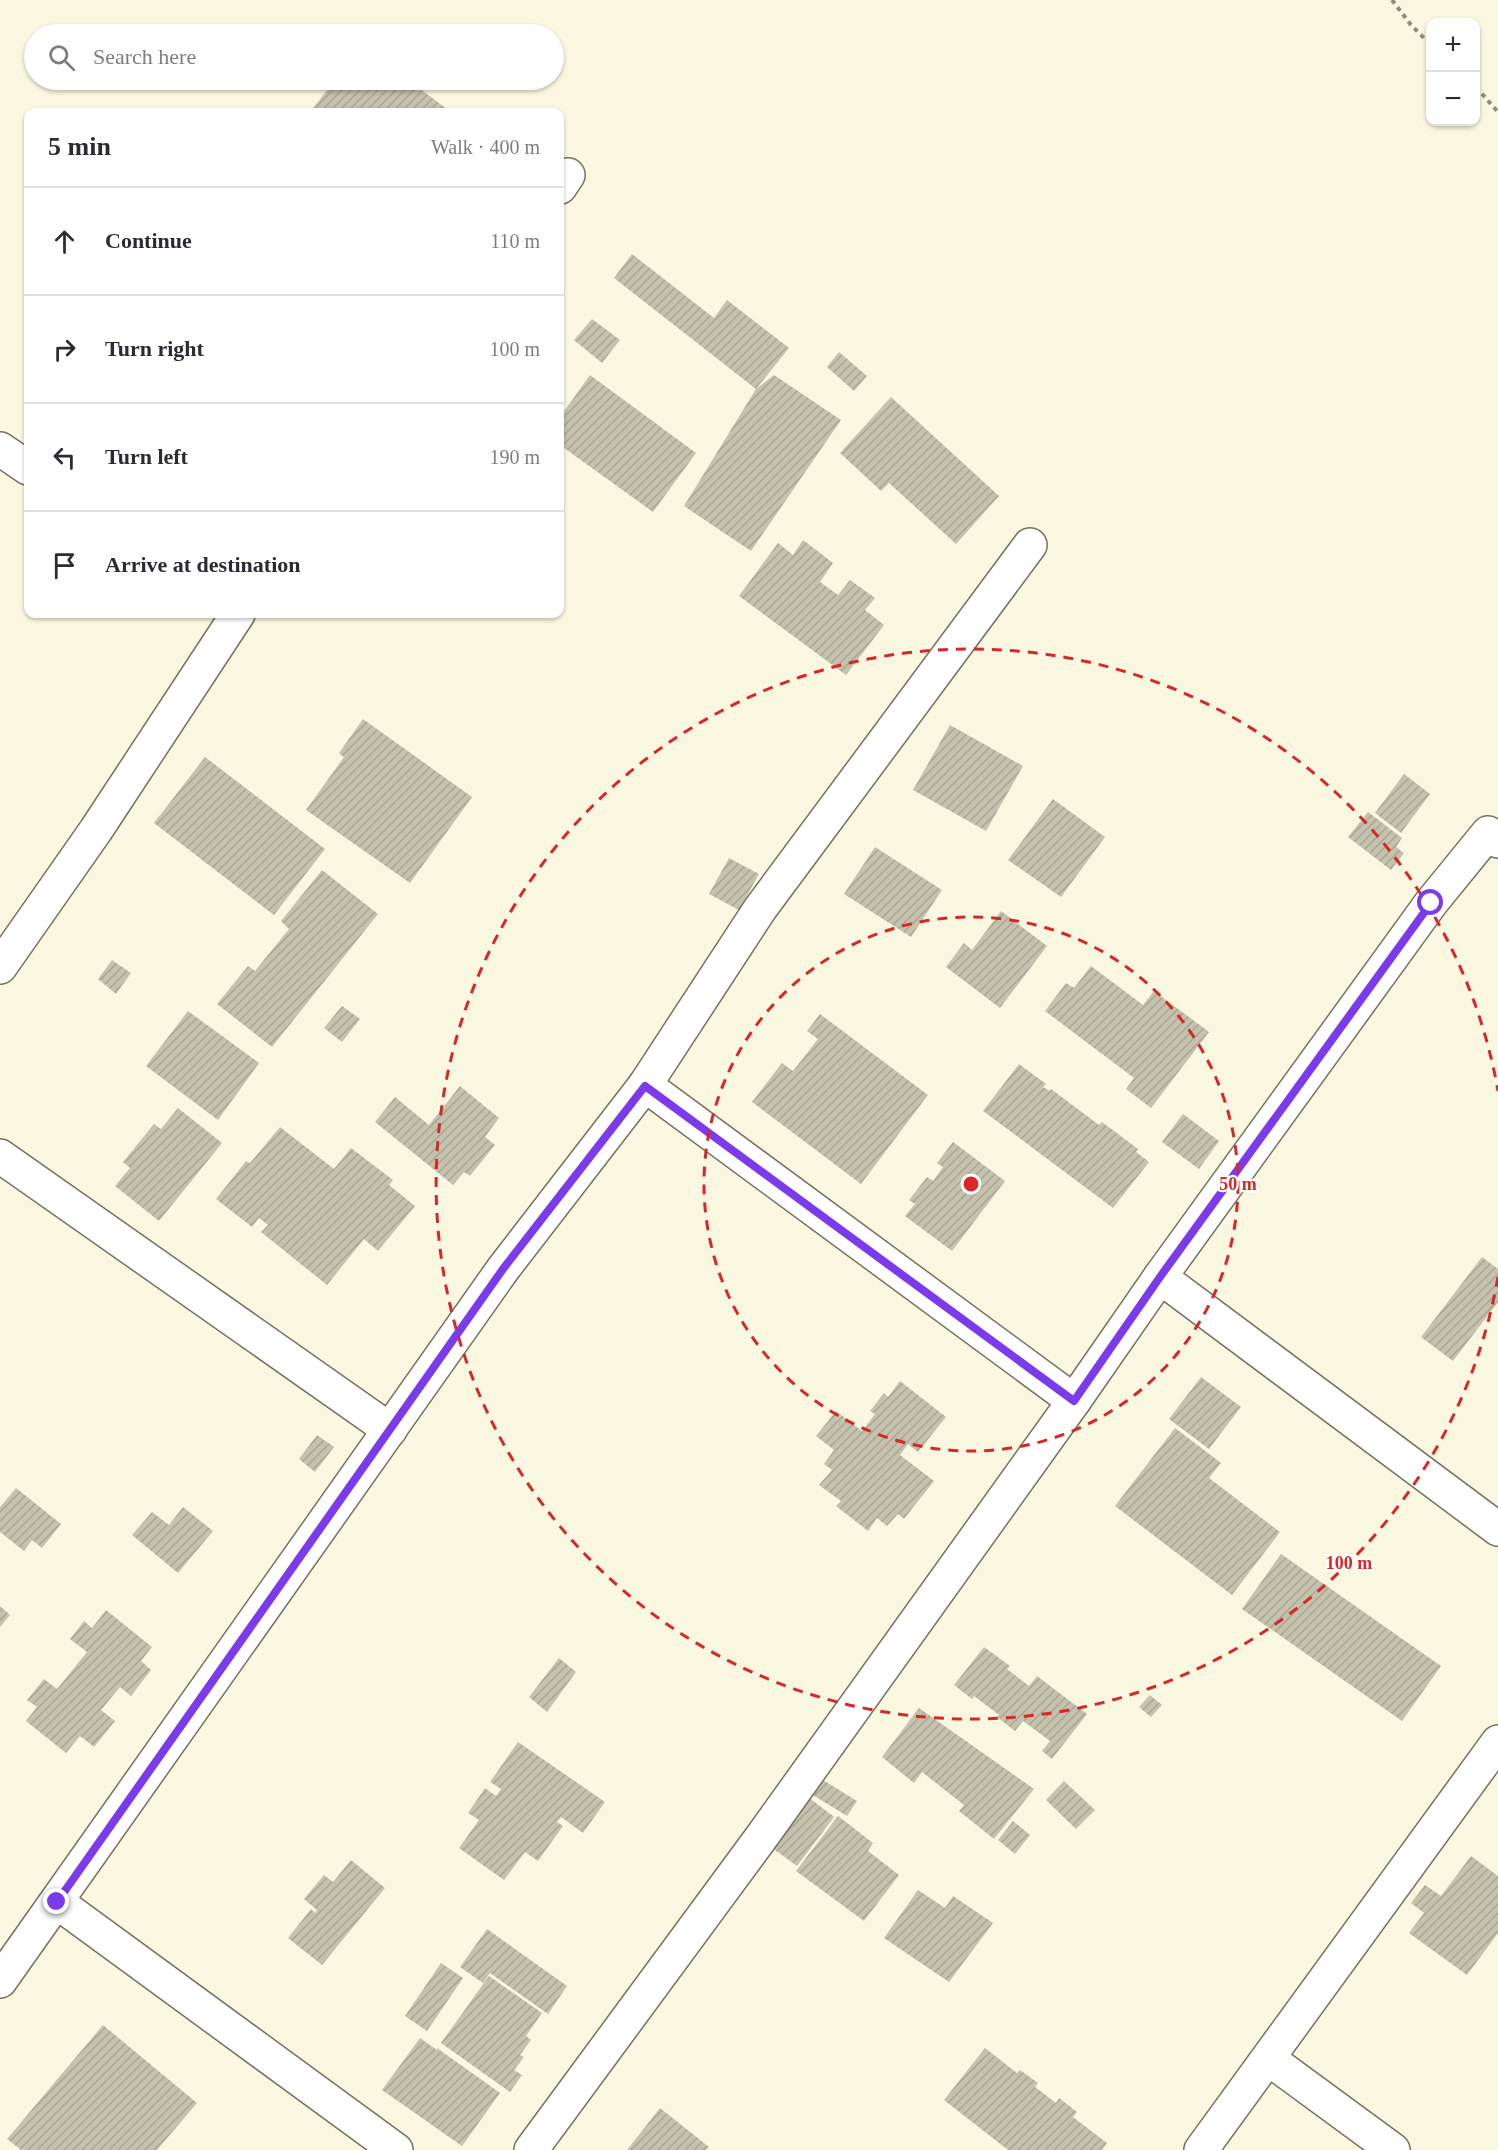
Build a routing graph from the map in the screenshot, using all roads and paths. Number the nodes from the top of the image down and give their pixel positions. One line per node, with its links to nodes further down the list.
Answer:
1 (1392, 0): 2 (path)
2 (1426, 40)
3 (1480, 92): 4 (path)
4 (1498, 112)
5 (0, 449): 6 (street)
6 (24, 465)
7 (1030, 545): 11 (street)
8 (235, 618): 10 (street)
9 (1498, 841): 13 (street)
10 (0, 967)
11 (645, 1086): 14 (street); 15 (street)
12 (0, 1156): 15 (street)
13 (1160, 1277): 14 (street); 16 (street)
14 (1074, 1401): 22 (street)
15 (390, 1430): 18 (street)
16 (1498, 1529)
17 (1498, 1742): 20 (street)
18 (57, 1902): 19 (street); 21 (street)
19 (0, 1981)
20 (1269, 2059): 23 (street); 24 (street)
21 (396, 2150)
22 (531, 2150)
23 (1202, 2150)
24 (1393, 2150)

